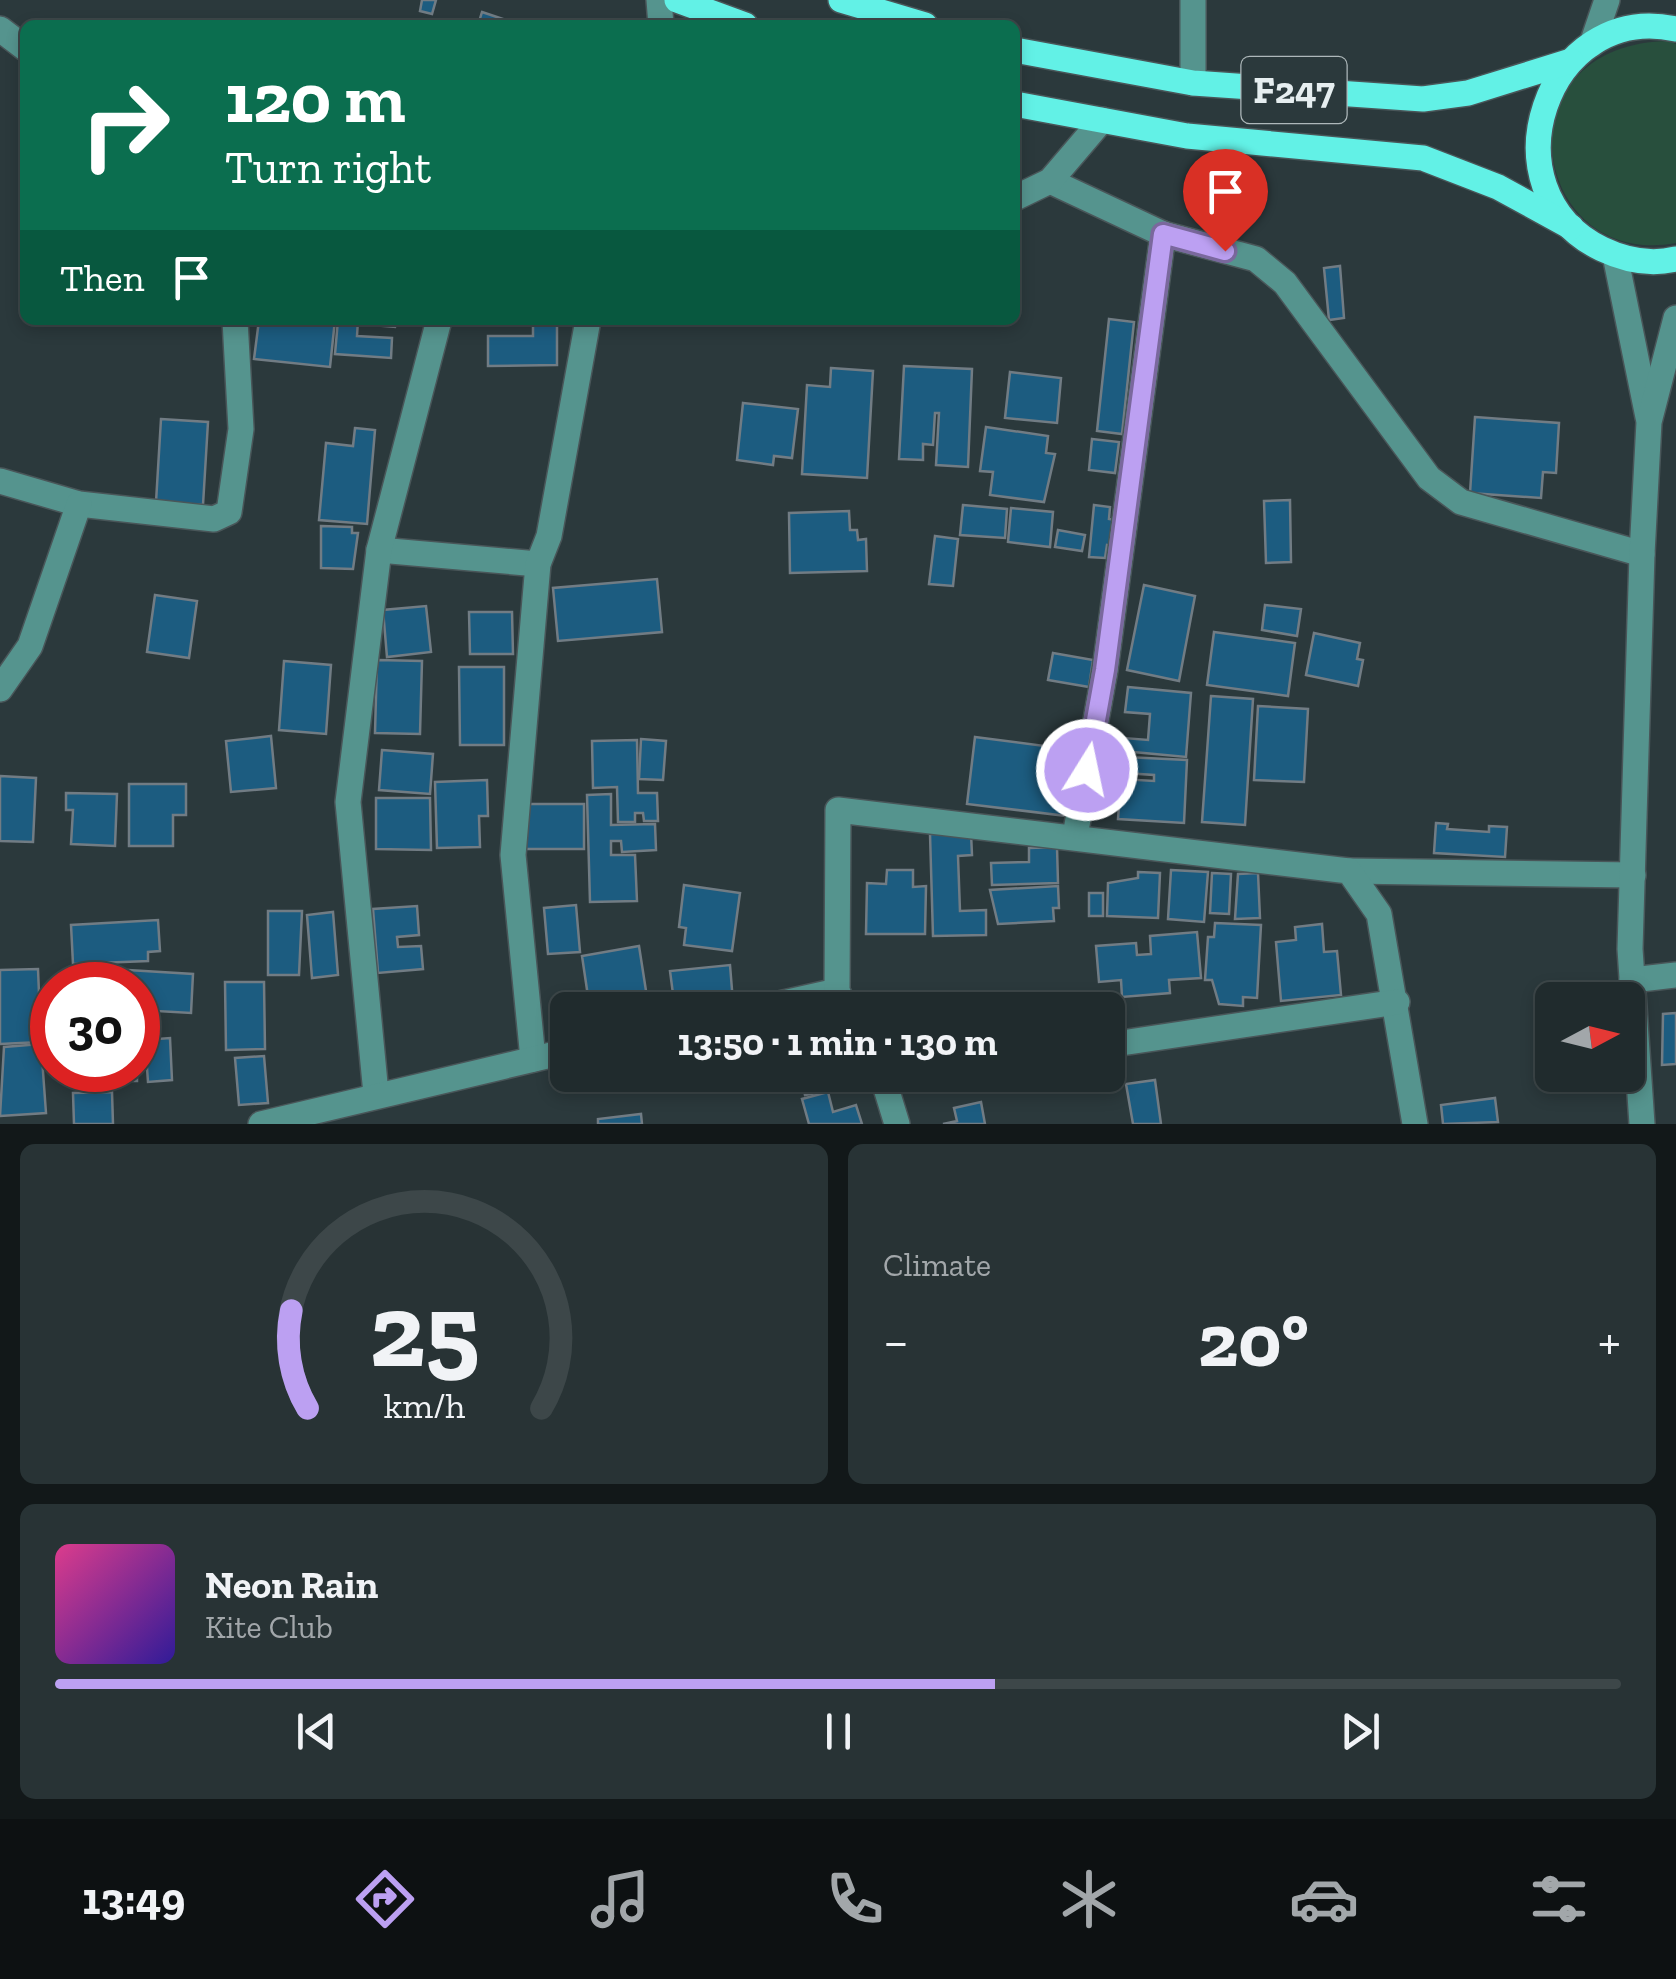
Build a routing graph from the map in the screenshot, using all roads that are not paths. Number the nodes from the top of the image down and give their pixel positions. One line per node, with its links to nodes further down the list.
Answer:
1 (678, 0): 5 (main road)
2 (841, 0): 6 (main road)
3 (1193, 0): 12 (street)
4 (1607, 0): 11 (street)
5 (732, 20)
6 (909, 20)
7 (0, 29): 9 (street)
8 (1676, 29): 11 (main road, F247)
9 (20, 44)
10 (1020, 51): 12 (main road, F247)
11 (1582, 52): 12 (main road, F247); 17 (main road, F247)
12 (1193, 82)
13 (1020, 105): 14 (main road, F247)
14 (1102, 120): 15 (street); 17 (main road, F247)
15 (1050, 181): 16 (street); 18 (street)
16 (1020, 196)
17 (1571, 227): 19 (main road, F247)
18 (1163, 234): 29 (street); 32 (street)
19 (1615, 255): 20 (main road, F247); 25 (street)
20 (1676, 259)
21 (1676, 318): 25 (street)
22 (235, 325): 27 (street)
23 (438, 325): 28 (street)
24 (587, 325): 30 (street)
25 (1649, 422): 29 (street)
26 (0, 481): 27 (street)
27 (78, 504): 31 (street)
28 (380, 550): 30 (street); 43 (street)
29 (1642, 554): 34 (street)
30 (538, 564): 41 (street)
31 (0, 689)
32 (1075, 836): 33 (street); 37 (street)
33 (1349, 870): 34 (street); 38 (street)
34 (1633, 875): 36 (street)
35 (1676, 974): 36 (street)
36 (1632, 980): 47 (street)
37 (842, 992)
38 (1397, 1002): 39 (street); 46 (street)
39 (1125, 1042)
40 (550, 1055): 41 (street)
41 (533, 1059): 43 (street)
42 (891, 1092): 45 (street)
43 (376, 1094): 44 (street)
44 (261, 1124)
45 (896, 1124)
46 (1415, 1124)
47 (1642, 1124)

